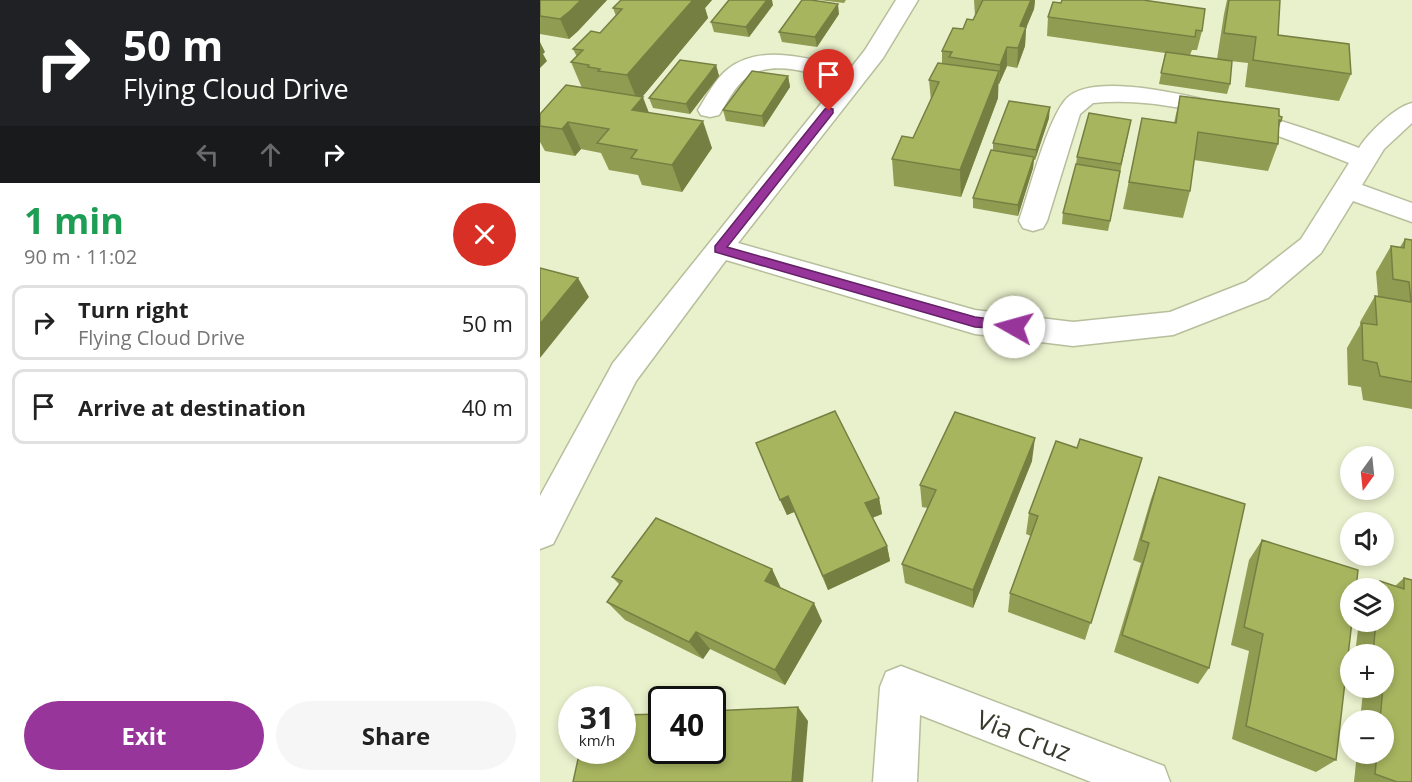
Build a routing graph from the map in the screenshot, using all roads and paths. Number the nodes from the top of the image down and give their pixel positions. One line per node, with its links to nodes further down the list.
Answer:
1 (908, 0): 2 (street)
2 (856, 77): 3 (street); 9 (street)
3 (710, 110)
4 (1412, 110): 5 (street)
5 (1364, 159): 6 (street); 8 (street)
6 (1345, 188): 7 (street); 9 (street)
7 (1412, 213)
8 (1033, 221)
9 (719, 249): 10 (street)
10 (540, 532)
11 (895, 782): 12 (street, Via Cruz)
12 (1148, 782)

